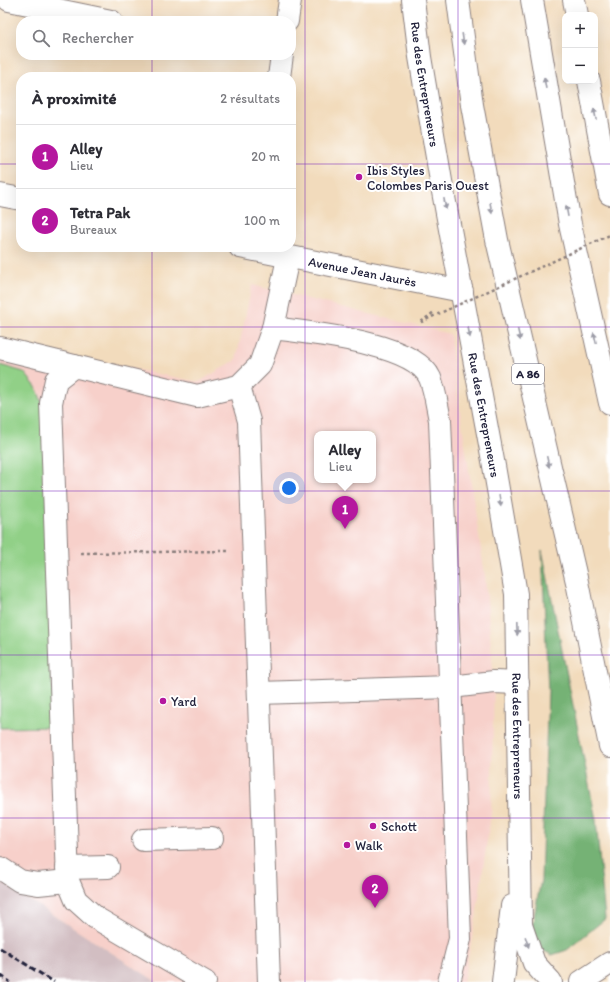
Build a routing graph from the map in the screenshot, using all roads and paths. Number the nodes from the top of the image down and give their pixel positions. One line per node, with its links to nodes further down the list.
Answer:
1 (8, 0): 8 (main road)
2 (290, 0): 9 (main road)
3 (413, 0): 19 (main road, Rue des Entrepreneurs, one-way to 19)
4 (458, 0): 31 (main road, A 86, one-way to 31)
5 (532, 0): 25 (main road, one-way to 5)
6 (574, 0): 7 (main road)
7 (576, 12)
8 (87, 16)
9 (288, 16)
10 (280, 60): 11 (main road)
11 (279, 72)
12 (590, 84): 13 (main road, one-way to 12)
13 (610, 194)
14 (0, 195): 15 (main road)
15 (16, 199)
16 (610, 235): 20 (path, bridge)
17 (265, 252): 18 (main road, Avenue Jean Jaurès)
18 (288, 258): 19 (main road, Avenue Jean Jaurès); 21 (main road)
19 (462, 291): 28 (main road, Rue des Entrepreneurs, one-way to 28)
20 (421, 322)
21 (272, 328): 24 (main road); 29 (main road)
22 (0, 348): 23 (main road)
23 (74, 366): 24 (main road); 27 (main road)
24 (239, 386): 26 (main road)
25 (610, 403)
26 (254, 551): 27 (path); 30 (main road)
27 (56, 554): 37 (main road)
28 (518, 683): 29 (main road); 32 (main road, Rue des Entrepreneurs)
29 (451, 687): 30 (main road); 41 (main road)
30 (259, 693): 40 (main road)
31 (610, 746)
32 (520, 834): 42 (main road, Rue des Entrepreneurs); 43 (main road, Rue des Entrepreneurs, one-way to 43)
33 (212, 838): 34 (main road)
34 (143, 840)
35 (108, 867): 37 (main road)
36 (0, 868): 37 (main road)
37 (67, 875): 39 (main road)
38 (608, 964): 44 (main road)
39 (205, 982)
40 (269, 982)
41 (448, 982)
42 (503, 982)
43 (551, 982)
44 (581, 982)

